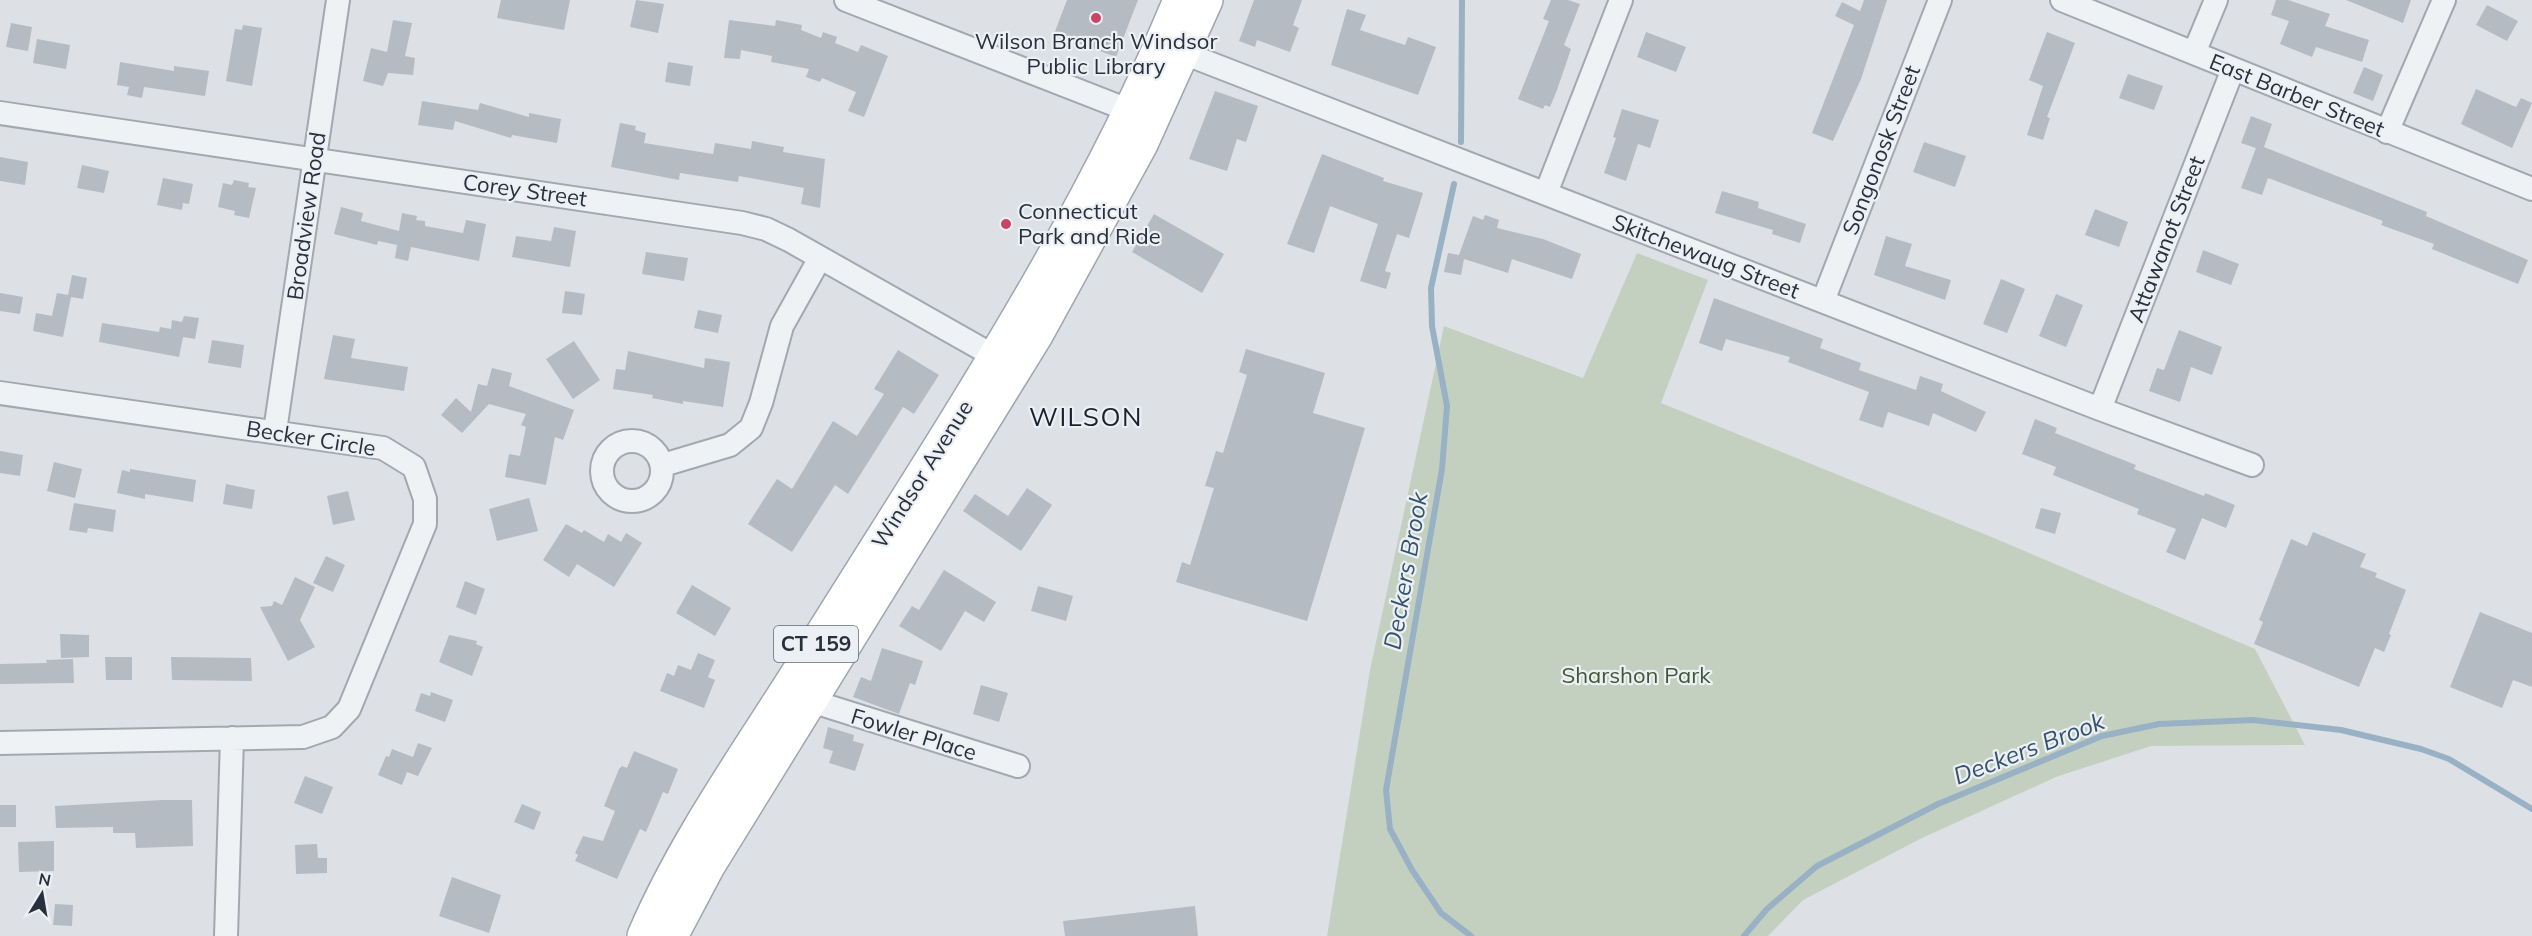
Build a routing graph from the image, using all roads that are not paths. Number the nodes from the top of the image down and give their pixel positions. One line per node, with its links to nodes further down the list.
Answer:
1 (338, 0): 16 (street, Broadview Road)
2 (846, 0): 14 (street)
3 (1180, 0): 10 (main road, Windsor Avenue / CT 159)
4 (1206, 0): 10 (main road, Windsor Avenue / CT 159)
5 (1621, 0): 18 (street)
6 (1940, 0): 20 (street, Songonosk Street)
7 (2062, 0): 11 (street, East Barber Street)
8 (2216, 0): 11 (street)
9 (2444, 0): 15 (street)
10 (1173, 49): 14 (main road, Windsor Avenue / CT 159); 18 (street, Skitchewaug Street)
11 (2194, 53): 12 (street, East Barber Street)
12 (2233, 69): 15 (street, East Barber Street); 23 (street, Attawanot Street)
13 (0, 113): 16 (street, Corey Street)
14 (1142, 115): 21 (main road, Windsor Avenue / CT 159)
15 (2387, 132): 17 (street, East Barber Street)
16 (314, 159): 19 (street, Corey Street); 24 (street, Broadview Road)
17 (2532, 189)
18 (1546, 193): 20 (street, Skitchewaug Street)
19 (819, 258): 21 (street, Corey Street); 25 (street)
20 (1823, 301): 23 (street, Skitchewaug Street)
21 (1005, 362): 27 (main road, Windsor Avenue / CT 159); 31 (main road, Windsor Avenue / CT 159)
22 (0, 393): 24 (street, Becker Circle)
23 (2100, 409): 26 (street, Skitchewaug Street)
24 (275, 432): 28 (street, Becker Circle)
25 (663, 465)
26 (2252, 465)
27 (810, 701): 30 (street, Fowler Place); 31 (main road, Windsor Avenue / CT 159)
28 (232, 738): 29 (street, Becker Circle); 32 (street)
29 (0, 743)
30 (1018, 766)
31 (743, 787): 33 (main road, Windsor Avenue / CT 159); 34 (main road, Windsor Avenue / CT 159)
32 (226, 936)
33 (644, 936)
34 (671, 936)

